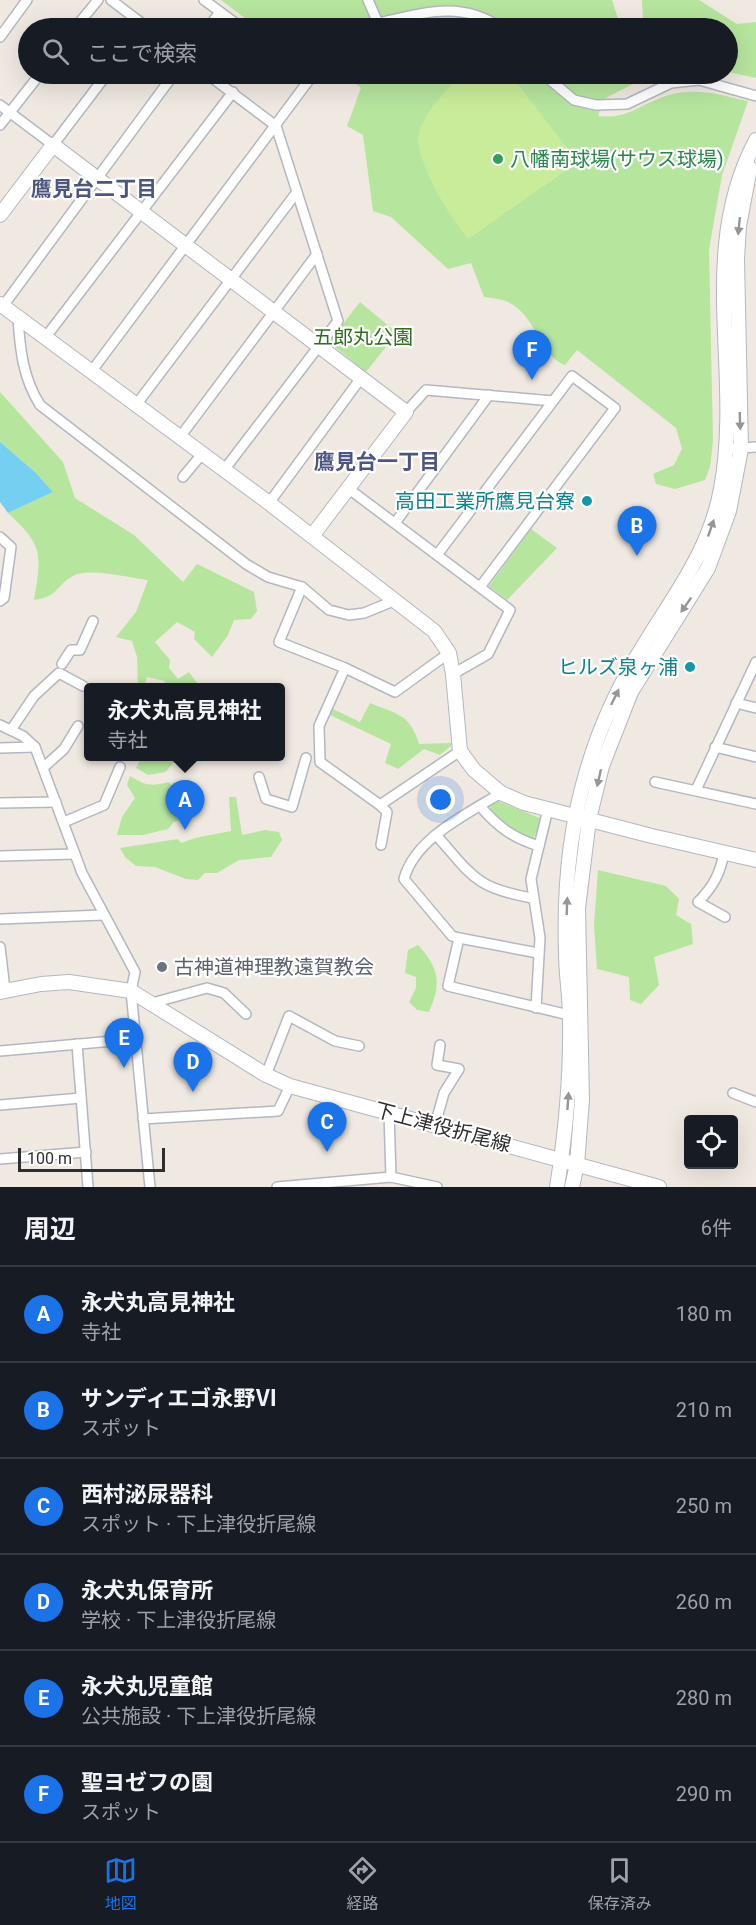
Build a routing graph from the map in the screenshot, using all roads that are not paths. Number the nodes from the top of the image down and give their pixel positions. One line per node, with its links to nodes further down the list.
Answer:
1 (27, 0): 14 (street)
2 (98, 0): 7 (street)
3 (111, 0): 8 (street)
4 (204, 0): 6 (street)
5 (368, 0): 11 (street)
6 (220, 12): 9 (street); 10 (street)
7 (83, 18)
8 (132, 18)
9 (216, 18)
10 (228, 18)
11 (376, 18)
12 (400, 18): 13 (street)
13 (486, 18)
14 (0, 37)
15 (32, 84): 26 (street)
16 (99, 84): 30 (street)
17 (166, 84): 32 (street)
18 (221, 84): 23 (street)
19 (306, 84): 28 (street)
20 (555, 84): 21 (street)
21 (669, 84)
22 (713, 84): 24 (street)
23 (233, 92): 28 (street); 34 (street)
24 (756, 96)
25 (0, 105): 26 (street)
26 (10, 112): 27 (street); 30 (street)
27 (0, 125)
28 (276, 126): 33 (street); 36 (street)
29 (756, 140): 52 (street)
30 (53, 145): 32 (street); 35 (street)
31 (756, 148): 52 (street, one-way to 52)
32 (96, 177): 34 (street); 39 (street)
33 (297, 192): 37 (street); 38 (street)
34 (141, 212): 36 (street); 42 (street)
35 (0, 215)
36 (185, 245): 38 (street); 44 (street)
37 (316, 254): 40 (street); 43 (street)
38 (229, 278): 40 (street); 48 (street)
39 (1, 305): 41 (street)
40 (273, 311): 43 (street); 50 (street)
41 (18, 318): 42 (street); 63 (street)
42 (45, 338): 44 (street)
43 (318, 345): 45 (street); 54 (street)
44 (91, 372): 48 (street)
45 (361, 378): 49 (street); 57 (street)
46 (489, 395): 47 (street); 49 (street); 58 (street)
47 (553, 401): 61 (street); 62 (street)
48 (136, 405): 50 (street)
49 (406, 412): 56 (street)
50 (180, 437): 53 (street)
51 (756, 447): 52 (street)
52 (734, 449): 96 (street)
53 (202, 454): 54 (street); 55 (street)
54 (224, 470): 57 (street)
55 (183, 477)
56 (350, 489): 58 (street); 59 (street)
57 (269, 503): 59 (street)
58 (395, 523): 61 (street)
59 (312, 536): 64 (street)
60 (0, 537): 65 (street)
61 (437, 555): 62 (street)
62 (480, 587): 71 (street)
63 (302, 588): 64 (street); 70 (street)
64 (396, 600): 67 (street)
65 (0, 601)
66 (93, 621): 69 (street)
67 (448, 653): 70 (street); 71 (street)
68 (756, 662): 73 (street)
69 (62, 664)
70 (345, 668): 93 (street)
71 (453, 674): 81 (street)
72 (83, 686): 77 (street)
73 (736, 703): 74 (street); 79 (street)
74 (756, 708)
75 (0, 725): 77 (street)
76 (78, 726): 84 (street)
77 (11, 730): 78 (street)
78 (35, 747): 80 (street); 84 (street)
79 (715, 747): 82 (street); 88 (street)
80 (0, 748)
81 (460, 751): 89 (street); 93 (street)
82 (756, 757)
83 (306, 758): 86 (street)
84 (44, 767): 91 (street)
85 (120, 767): 97 (street)
86 (259, 777)
87 (656, 782): 88 (street)
88 (696, 790): 92 (street)
89 (501, 793): 94 (street); 95 (street)
90 (0, 802): 91 (street)
91 (56, 802): 97 (street)
92 (756, 804)
93 (380, 805): 99 (street)
94 (480, 806): 98 (street); 100 (street)
95 (548, 809): 96 (street); 100 (street)
96 (583, 818): 101 (street); 117 (street)
97 (64, 822): 102 (street)
98 (437, 836): 105 (street); 109 (street)
99 (381, 845)
100 (539, 846): 105 (street)
101 (724, 853): 104 (street); 107 (street)
102 (75, 854): 103 (street); 106 (street)
103 (0, 856)
104 (756, 860)
105 (532, 898): 111 (street)
106 (104, 915): 108 (street); 113 (street)
107 (725, 917)
108 (0, 919)
109 (459, 938): 111 (street); 115 (street)
110 (0, 947): 112 (street)
111 (538, 953): 115 (street)
112 (2, 987): 113 (street, 下上津役折尾線)
113 (131, 991): 114 (street, 下上津役折尾線); 118 (street)
114 (152, 1003): 116 (street); 123 (street, 下上津役折尾線)
115 (536, 1008): 117 (street)
116 (246, 1014)
117 (576, 1016): 134 (street, one-way to 117); 135 (street)
118 (136, 1040): 119 (street); 130 (street)
119 (77, 1044): 122 (street); 126 (street)
120 (440, 1045): 131 (street)
121 (359, 1046): 123 (street)
122 (0, 1051)
123 (266, 1075): 124 (street, 下上津役折尾線)
124 (290, 1086): 129 (street, 下上津役折尾線); 130 (street)
125 (733, 1093): 127 (street)
126 (81, 1098): 128 (street); 132 (street)
127 (756, 1102)
128 (0, 1105)
129 (388, 1113): 131 (street, 下上津役折尾線); 136 (street)
130 (143, 1119): 139 (street)
131 (435, 1125): 134 (street, 下上津役折尾線)
132 (86, 1152): 133 (street); 138 (street)
133 (0, 1159)
134 (562, 1159): 135 (street, 下上津役折尾線); 142 (street)
135 (577, 1164): 143 (street); 144 (street, 下上津役折尾線)
136 (391, 1177): 137 (street); 141 (street)
137 (308, 1186): 140 (street)
138 (88, 1187)
139 (150, 1187)
140 (277, 1187)
141 (437, 1187)
142 (557, 1187)
143 (572, 1187)
144 (659, 1187)

